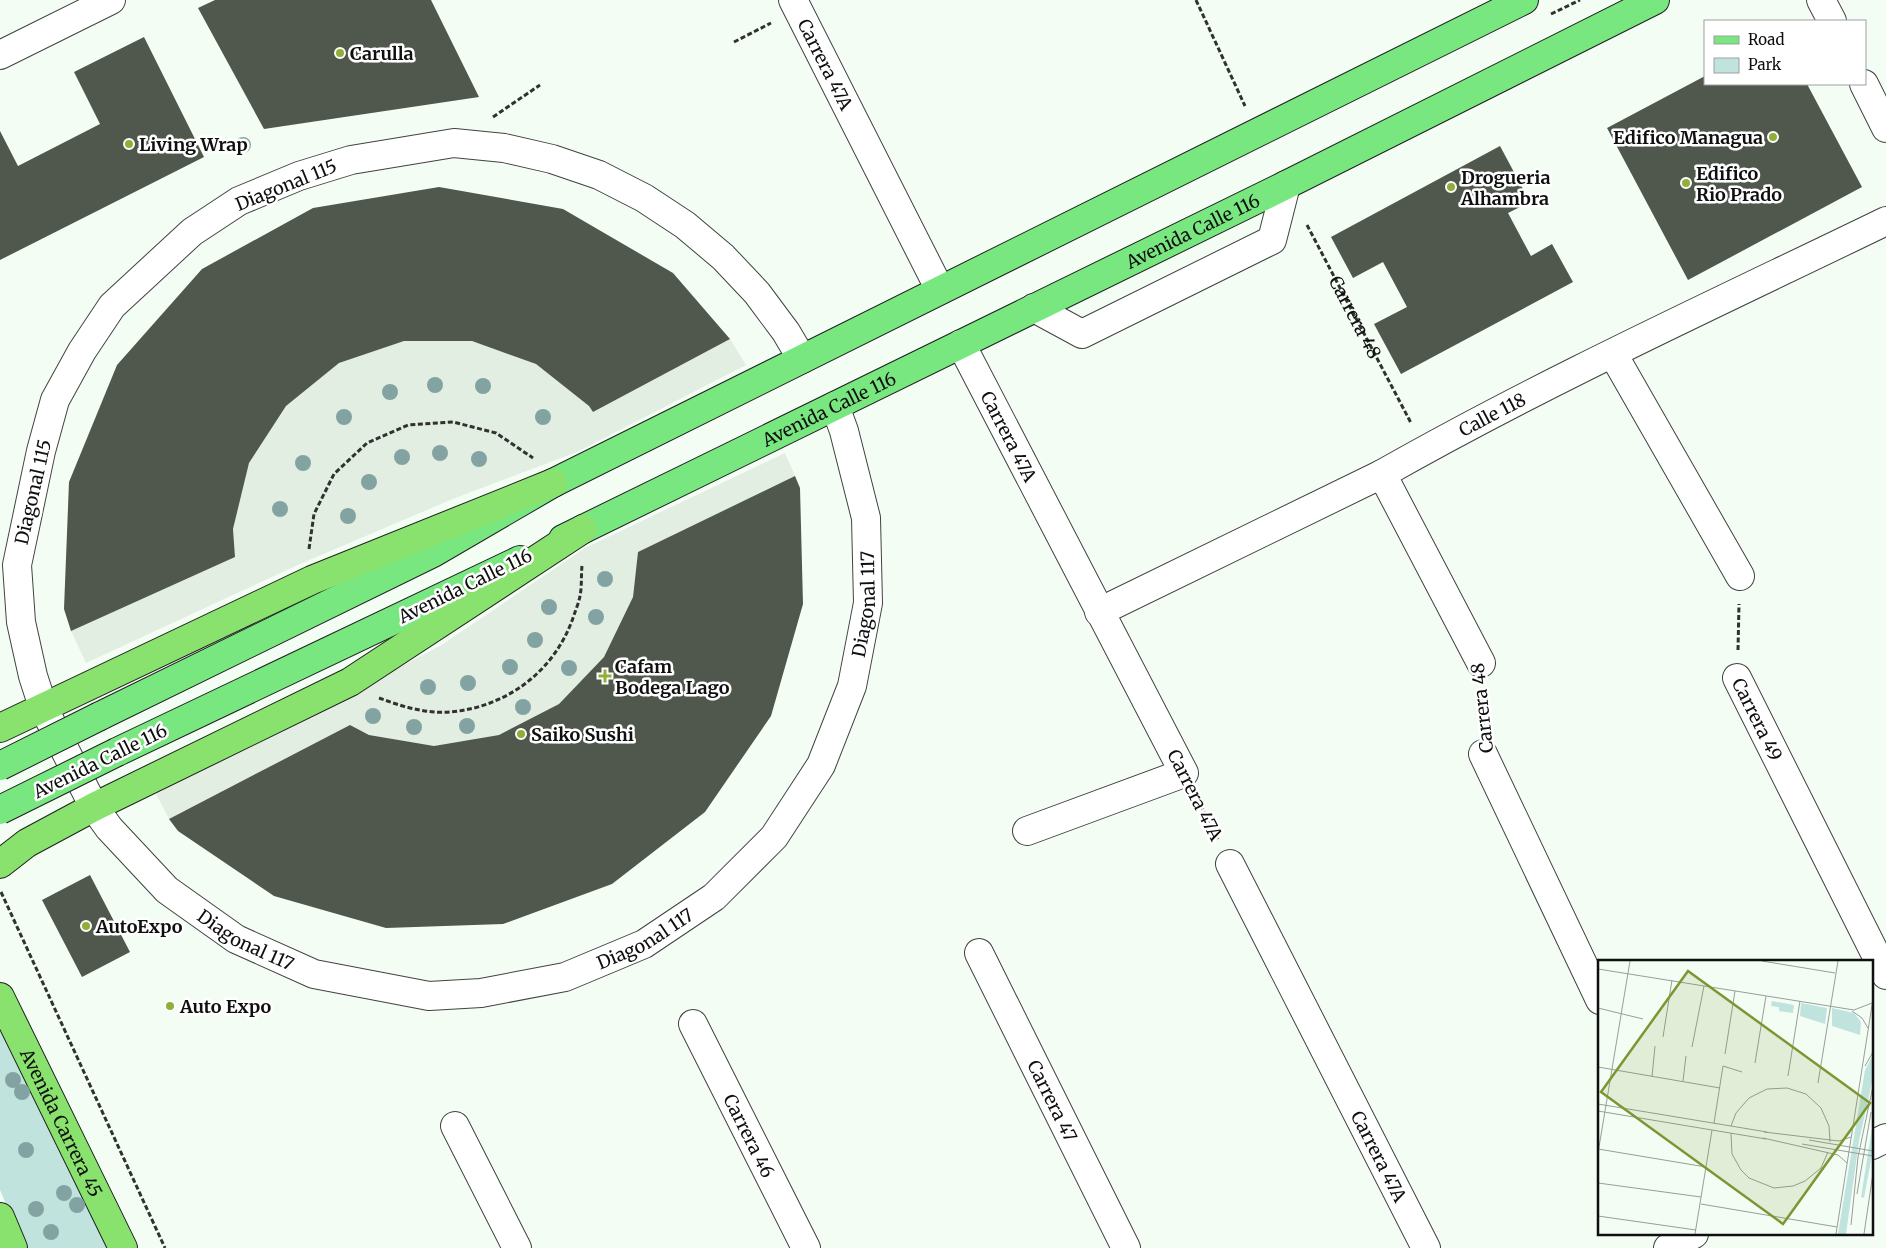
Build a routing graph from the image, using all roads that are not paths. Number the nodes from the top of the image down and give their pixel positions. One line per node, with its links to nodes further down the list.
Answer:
1 (111, 0): 7 (street)
2 (1524, 0): 12 (main road)
3 (1655, 0): 10 (main road, Avenida Calle 116)
4 (1821, 0): 6 (street)
5 (803, 3): 12 (street, Carrera 47A)
6 (1831, 20)
7 (0, 54)
8 (1864, 85): 9 (street)
9 (1886, 128)
10 (1286, 185): 13 (main road, Avenida Calle 116); 13 (street)
11 (1886, 221): 15 (street, Calle 118)
12 (940, 290): 16 (main road)
13 (1034, 308): 14 (main road, Avenida Calle 116)
14 (961, 344): 17 (main road, Avenida Calle 116); 22 (street, Carrera 47A)
15 (1613, 354): 18 (street, Calle 118); 21 (street)
16 (802, 359): 19 (main road); 25 (street, Diagonal 115)
17 (835, 406): 20 (main road, Avenida Calle 116); 29 (street, Diagonal 117)
18 (1382, 474): 22 (street, Calle 118); 23 (street, Carrera 48)
19 (553, 483): 25 (highway); 28 (main road, bridge)
20 (582, 529): 29 (highway); 30 (main road, Avenida Calle 116, bridge)
21 (1740, 576)
22 (1099, 612): 31 (street, Carrera 47A)
23 (1481, 663)
24 (1737, 678): 35 (street, Carrera 49)
25 (43, 707): 26 (highway); 29 (street, Diagonal 115)
26 (0, 728)
27 (1484, 754): 36 (street, Carrera 48)
28 (0, 766)
29 (94, 807): 32 (highway)
30 (0, 810)
31 (1027, 831)
32 (0, 864)
33 (1230, 864): 49 (street, Carrera 47A)
34 (979, 953): 48 (street, Carrera 47)
35 (1886, 975)
36 (1598, 996)
37 (0, 997): 45 (highway, Avenida Carrera 45)
38 (693, 1024): 47 (street, Carrera 46)
39 (455, 1126): 46 (street)
40 (1886, 1138): 41 (street)
41 (1874, 1144)
42 (0, 1217): 44 (highway)
43 (1690, 1236): 50 (street)
44 (13, 1248)
45 (123, 1248)
46 (517, 1248)
47 (806, 1248)
48 (1126, 1248)
49 (1426, 1248)
50 (1668, 1248)

